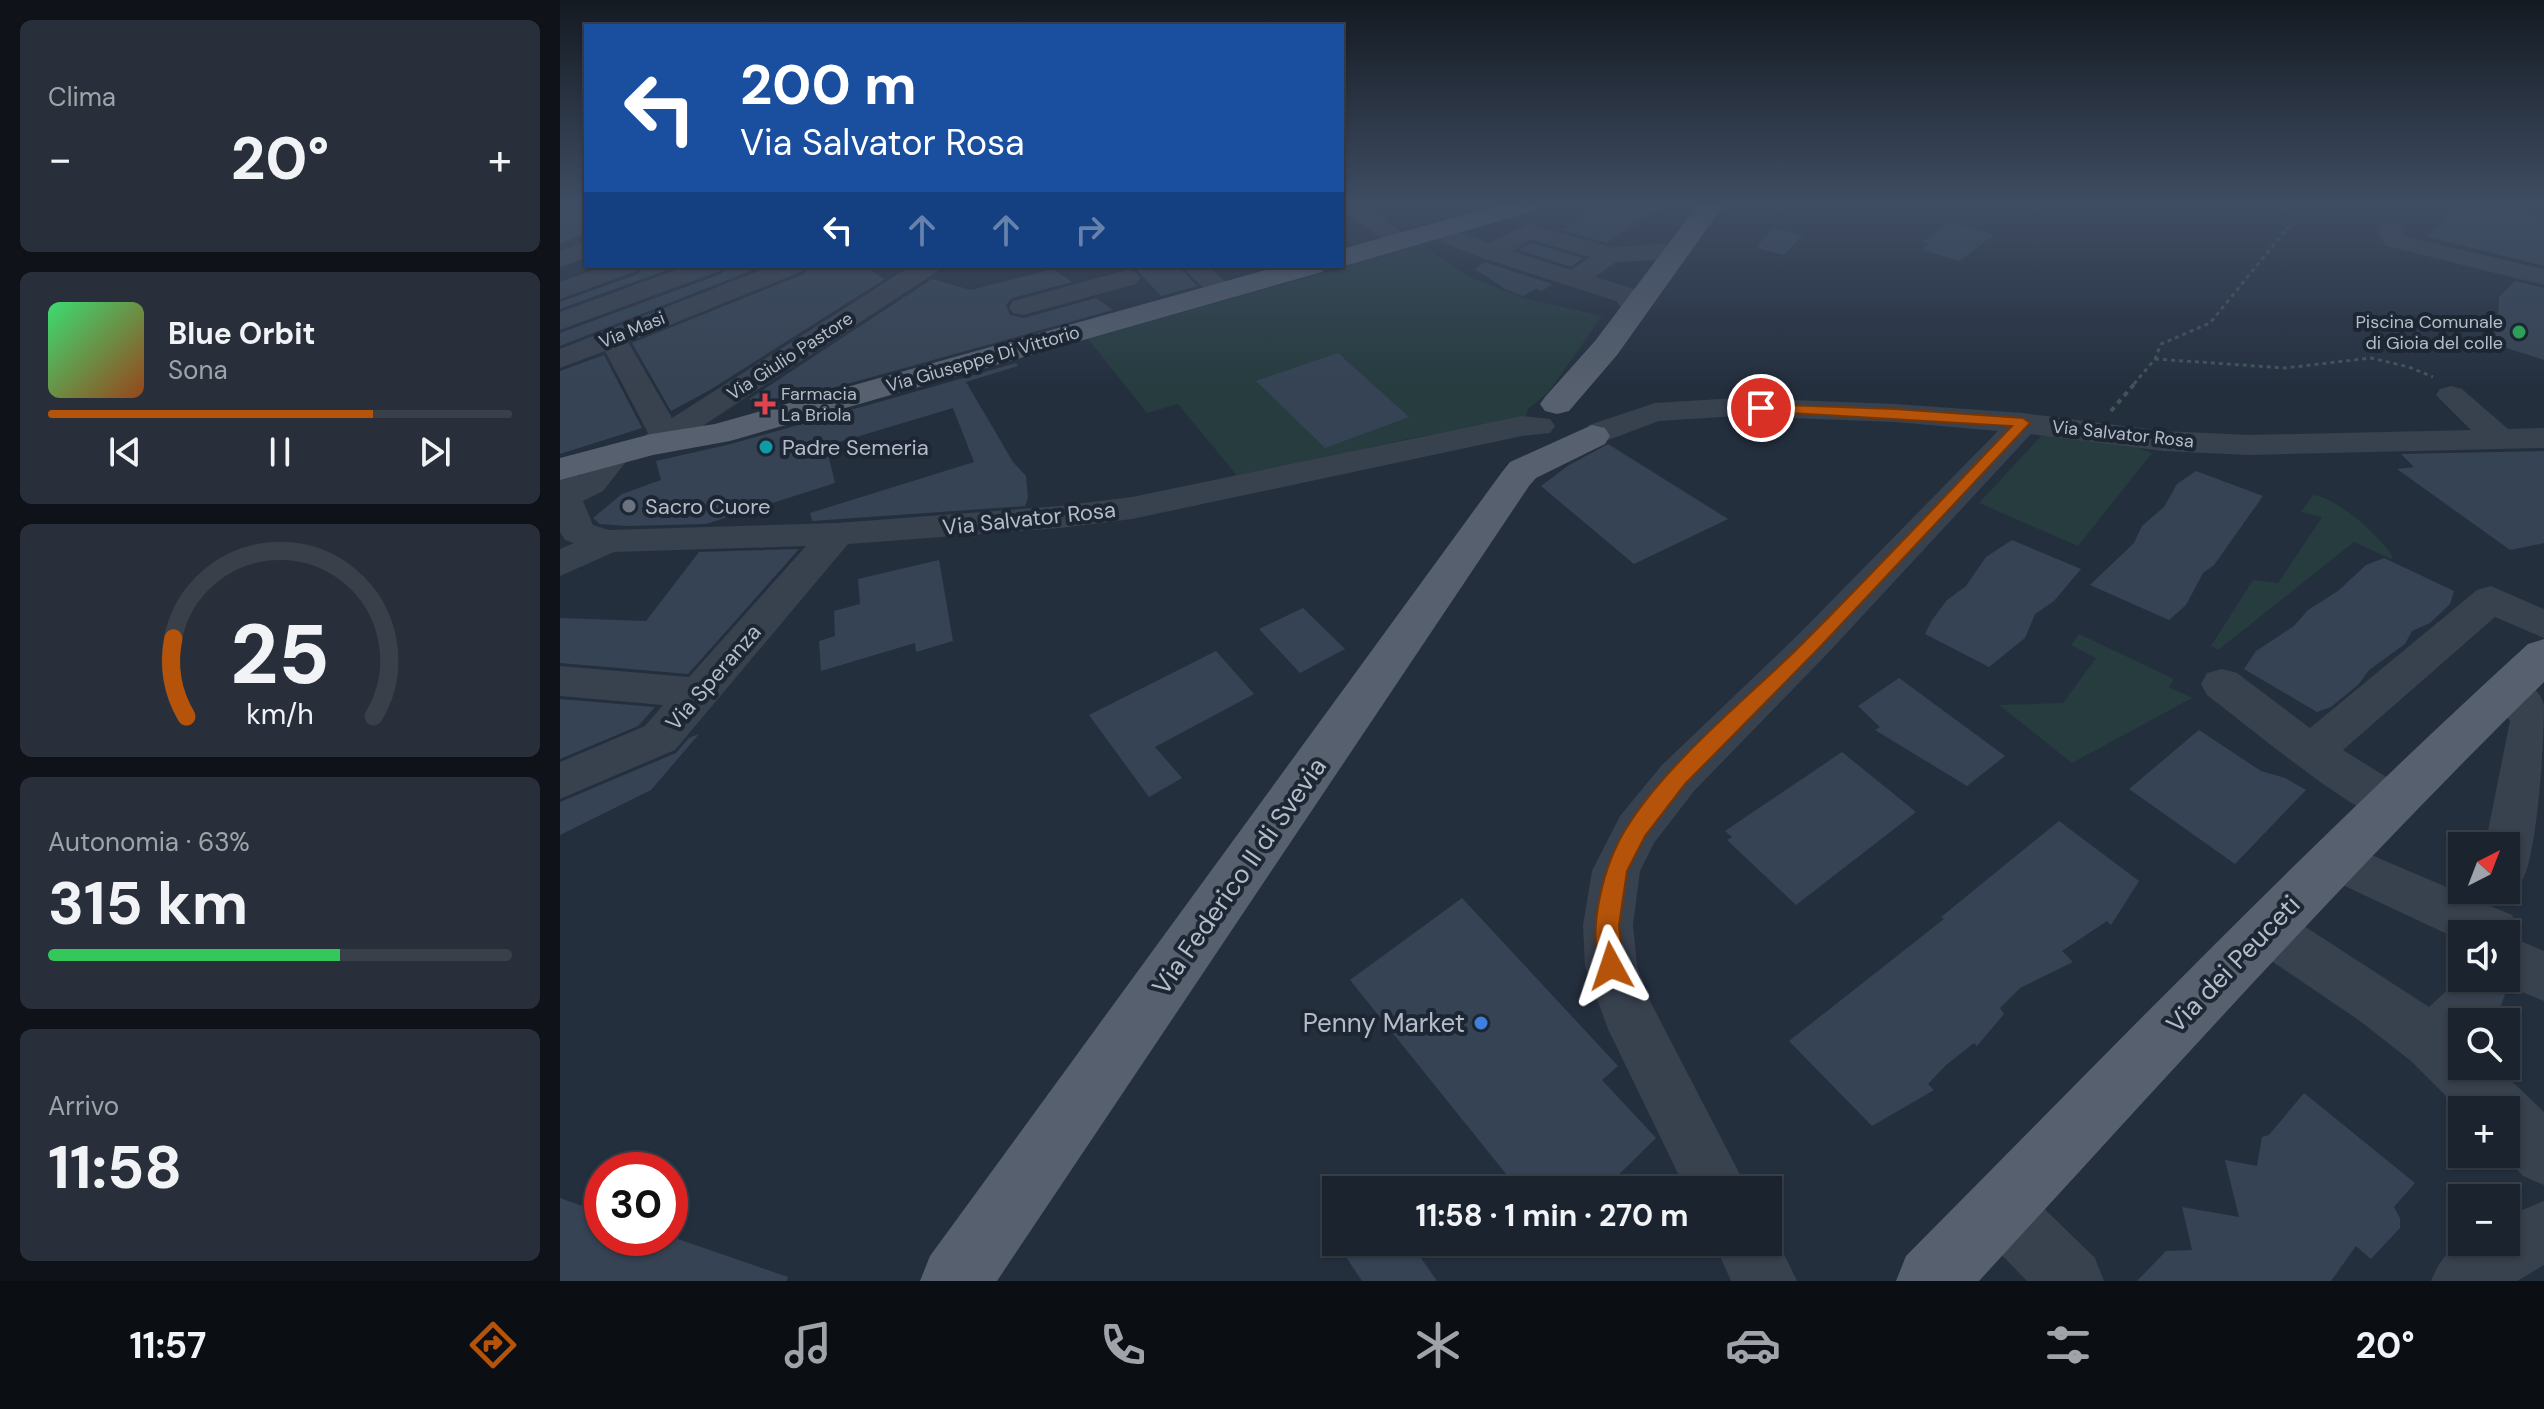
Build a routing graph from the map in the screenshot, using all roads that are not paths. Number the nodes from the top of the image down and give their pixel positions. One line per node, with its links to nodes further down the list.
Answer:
1 (1532, 266): 13 (street)
2 (1594, 266): 13 (street)
3 (1666, 266): 17 (main road)
4 (2496, 266): 12 (street)
5 (623, 268): 14 (street)
6 (706, 268): 19 (street)
7 (789, 268): 20 (street, Via Masi)
8 (919, 268): 29 (street, Via Giulio Pastore)
9 (1196, 268): 15 (street)
10 (1303, 268): 15 (main road, Via Giuseppe Di Vittorio)
11 (1121, 272): 16 (street); 18 (street)
12 (2544, 277)
13 (1574, 279): 17 (street)
14 (560, 291)
15 (1222, 291): 18 (main road, Via Giuseppe Di Vittorio)
16 (1023, 307)
17 (1636, 308): 22 (main road)
18 (1156, 310): 29 (main road, Via Giuseppe Di Vittorio)
19 (560, 322)
20 (612, 338): 21 (street, Via Masi); 29 (street)
21 (560, 359)
22 (1588, 371): 24 (main road); 30 (main road, Via Federico II di Svevia)
23 (2451, 395): 28 (street)
24 (1595, 421): 25 (street, Via Salvator Rosa); 30 (main road); 30 (main road)
25 (2023, 423): 28 (street, Via Salvator Rosa); 54 (street)
26 (2544, 438): 28 (street, Via Salvator Rosa)
27 (1460, 439): 30 (street, Via Salvator Rosa); 30 (street); 33 (street, Via Salvator Rosa)
28 (2500, 439)
29 (658, 440): 31 (main road, Via Giuseppe Di Vittorio)
30 (1535, 441): 58 (main road, Via Federico II di Svevia)
31 (616, 454): 32 (street)
32 (562, 483): 34 (street, Via Salvator Rosa)
33 (837, 534): 34 (street, Via Salvator Rosa); 39 (street, Via Speranza)
34 (608, 541): 35 (street)
35 (560, 564)
36 (2536, 659): 40 (street); 42 (main road, Via dei Peuceti); 43 (street)
37 (560, 681): 39 (street)
38 (2222, 684): 40 (street)
39 (699, 693): 41 (street, Via Speranza)
40 (2311, 752): 42 (street)
41 (560, 781)
42 (2391, 803): 44 (main road, Via dei Peuceti)
43 (2512, 832)
44 (2334, 859): 45 (street); 46 (main road, Via dei Peuceti)
45 (2459, 920)
46 (2266, 929): 50 (street); 55 (main road, Via dei Peuceti)
47 (2520, 958): 48 (street)
48 (2544, 977)
49 (2480, 992): 50 (street)
50 (2431, 1042): 51 (street)
51 (2487, 1096)
52 (2520, 1130): 53 (street)
53 (2544, 1155)
54 (1711, 1176)
55 (2000, 1209): 60 (main road, Via dei Peuceti); 61 (street)
56 (2544, 1232): 62 (street)
57 (1752, 1256): 59 (street)
58 (955, 1281)
59 (1765, 1281)
60 (1931, 1281)
61 (2072, 1281)
62 (2463, 1281)

